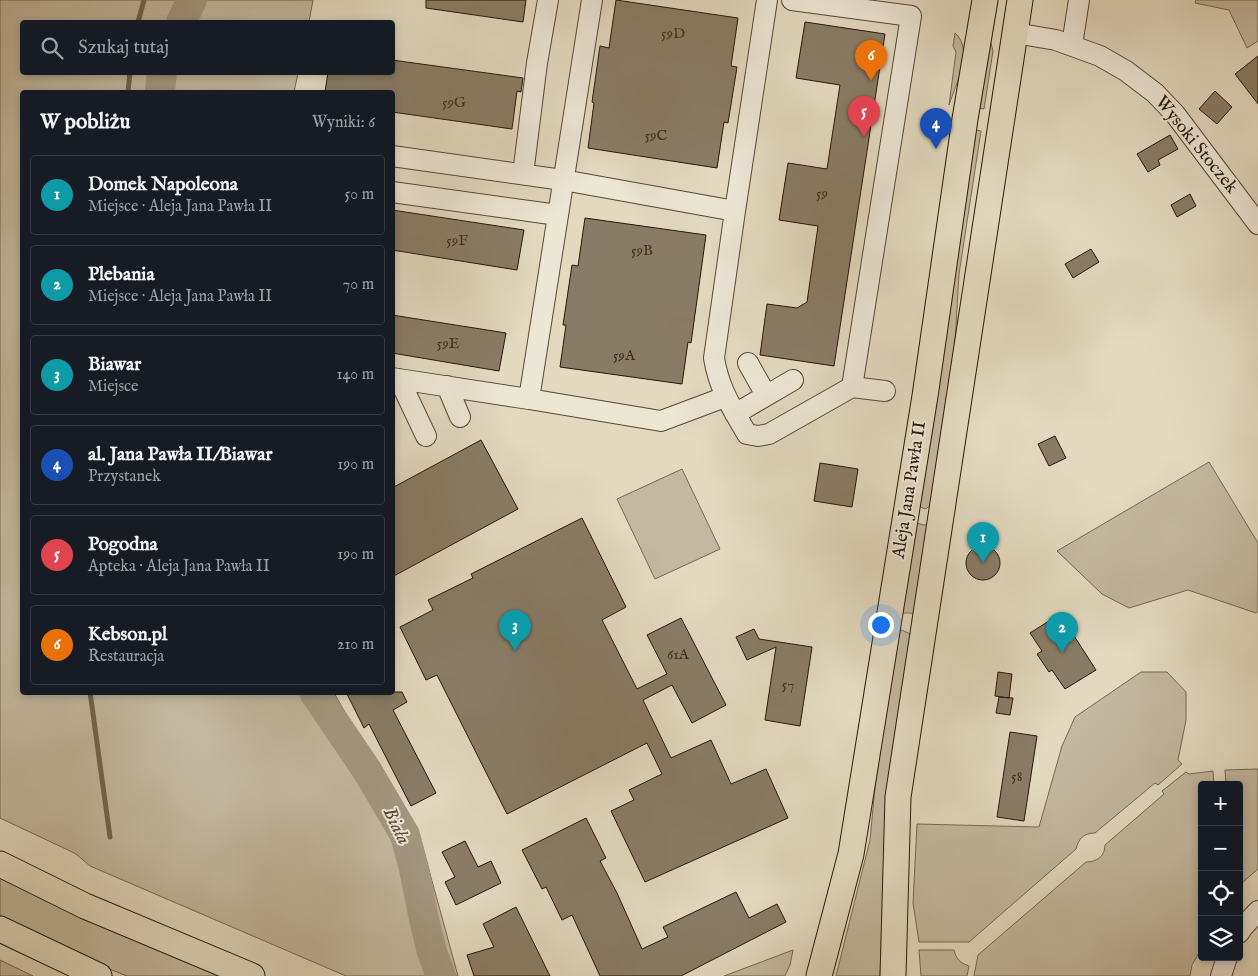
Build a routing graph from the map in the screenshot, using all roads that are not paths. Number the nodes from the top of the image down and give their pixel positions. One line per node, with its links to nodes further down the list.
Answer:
1 (548, 0): 14 (street)
2 (592, 0): 15 (street)
3 (767, 0): 17 (street)
4 (792, 0): 24 (street)
5 (985, 0): 8 (main road, Aleja Jana Pawła II)
6 (1020, 0): 9 (main road, Aleja Jana Pawła II)
7 (1079, 0): 10 (street)
8 (981, 26): 9 (main road); 11 (main road, Aleja Jana Pawła II)
9 (1015, 34): 10 (street, Wysoki Stoczek); 12 (main road, Aleja Jana Pawła II)
10 (1072, 45): 19 (street, Wysoki Stoczek)
11 (965, 119): 12 (main road); 39 (main road, Aleja Jana Pawła II)
12 (1000, 124): 40 (main road, Aleja Jana Pawła II)
13 (395, 160): 14 (street)
14 (523, 174): 15 (street)
15 (563, 180): 17 (street); 18 (street)
16 (395, 192): 18 (street)
17 (735, 211): 26 (street)
18 (558, 214): 28 (street)
19 (1258, 224)
20 (748, 364): 27 (street)
21 (396, 379): 23 (street); 31 (street)
22 (793, 380): 27 (street)
23 (447, 386): 28 (street); 30 (street)
24 (852, 387): 25 (street); 29 (street)
25 (885, 391)
26 (725, 396): 28 (street); 29 (street)
27 (766, 396): 29 (street)
28 (529, 399)
29 (735, 414)
30 (460, 417)
31 (426, 436)
32 (0, 864): 38 (main road)
33 (1258, 910): 34 (street)
34 (1243, 926)
35 (0, 928): 37 (main road)
36 (1226, 961): 41 (street)
37 (99, 976)
38 (252, 976)
39 (819, 976)
40 (893, 976)
41 (1221, 976)

